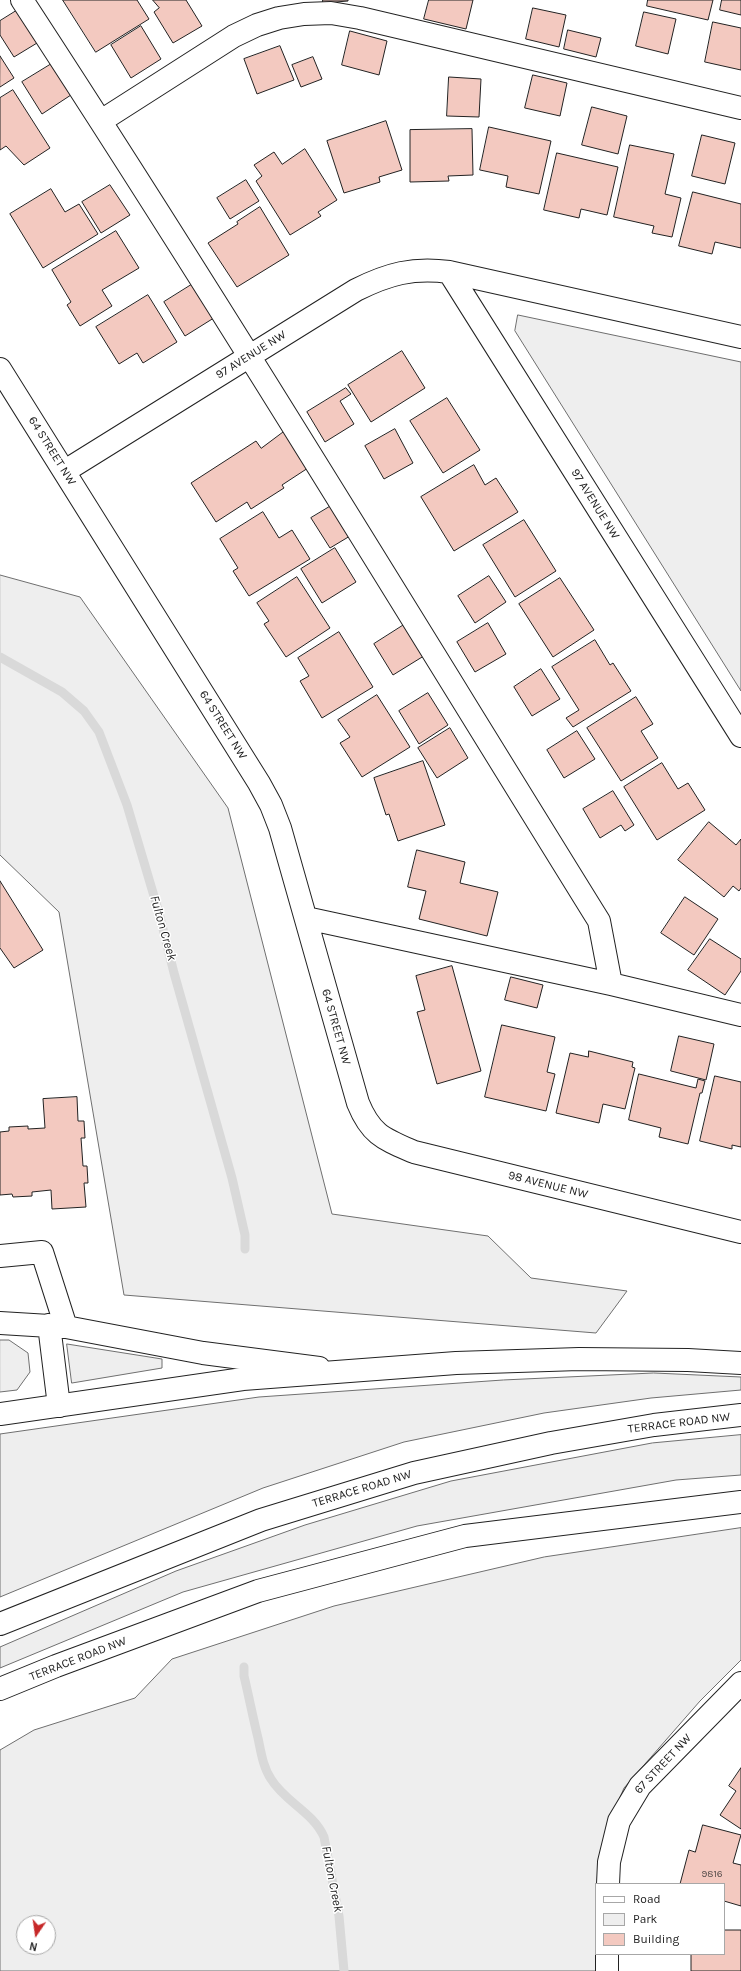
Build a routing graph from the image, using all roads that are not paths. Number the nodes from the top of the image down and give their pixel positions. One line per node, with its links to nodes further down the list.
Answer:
1 (22, 0): 3 (street)
2 (741, 108): 3 (street)
3 (101, 121): 6 (street)
4 (449, 272): 5 (street, 97 AVENUE NW); 6 (street, 97 AVENUE NW); 9 (street, 97 AVENUE NW)
5 (741, 337)
6 (248, 356): 8 (street, 97 AVENUE NW); 11 (street)
7 (0, 369): 8 (street, 64 STREET NW)
8 (65, 472): 10 (street, 64 STREET NW)
9 (741, 736)
10 (306, 918): 11 (street); 13 (street, 64 STREET NW)
11 (611, 984): 12 (street)
12 (741, 1015)
13 (364, 1119): 14 (street, 98 AVENUE NW)
14 (741, 1232)
15 (0, 1256): 17 (street)
16 (0, 1323): 17 (street)
17 (57, 1326): 19 (street); 20 (street)
18 (741, 1363): 19 (street)
19 (348, 1371): 20 (street)
20 (58, 1406): 21 (street)
21 (0, 1414)
22 (741, 1415): 24 (street, TERRACE ROAD NW)
23 (741, 1502): 26 (street, TERRACE ROAD NW)
24 (0, 1624)
25 (741, 1683): 27 (street, 67 STREET NW)
26 (0, 1690)
27 (608, 1883)
28 (607, 1955): 29 (street)
29 (607, 1971)

